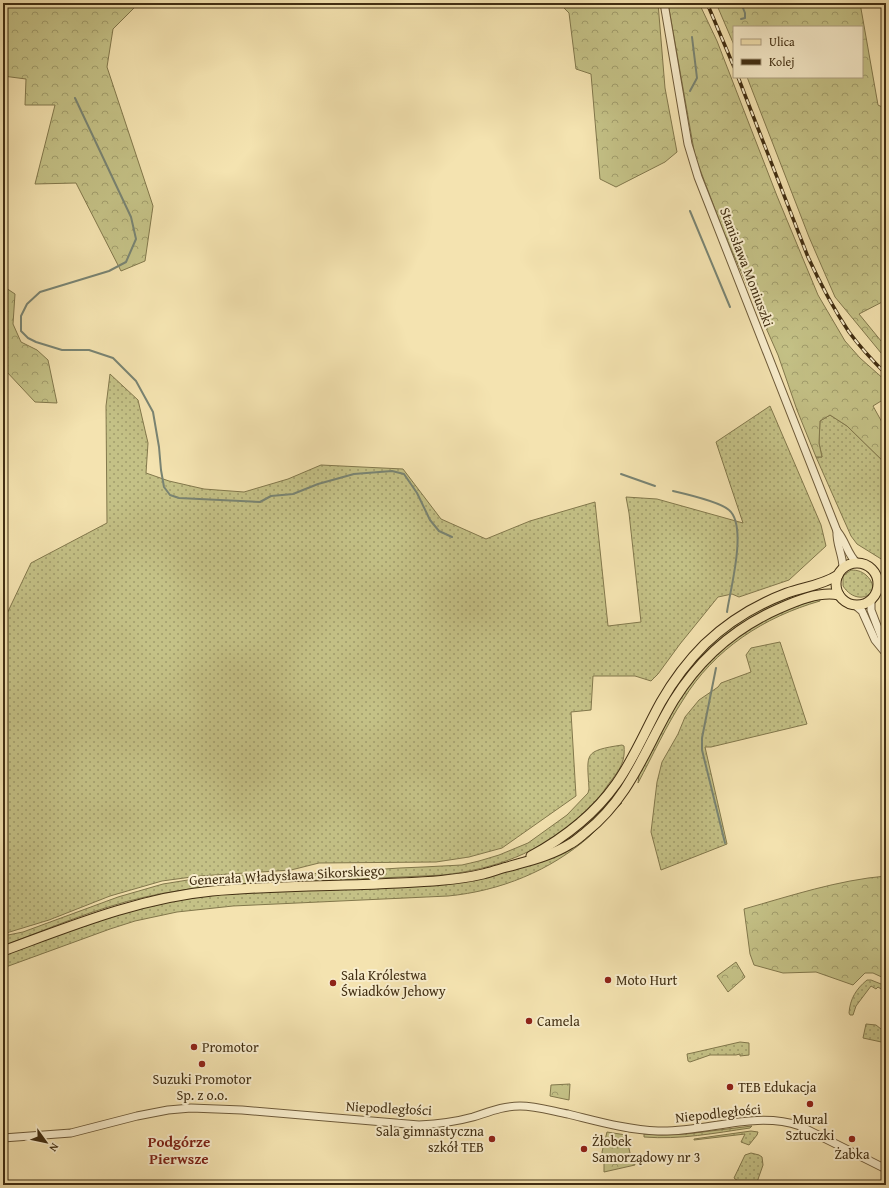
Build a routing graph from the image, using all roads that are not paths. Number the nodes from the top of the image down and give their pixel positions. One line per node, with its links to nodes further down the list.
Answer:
1 (664, 3): 2 (street, Stanisława Moniuszki)
2 (837, 531): 3 (street, Stanisława Moniuszki); 4 (street, Stanisława Moniuszki)
3 (857, 563): 4 (main road); 5 (main road)
4 (841, 571): 9 (main road); 13 (main road, Generała Władysława Sikorskiego)
5 (875, 572): 6 (main road); 8 (main road)
6 (886, 575)
7 (886, 587): 8 (main road)
8 (877, 592): 10 (main road)
9 (839, 595): 11 (main road); 13 (main road, Generała Władysława Sikorskiego)
10 (871, 600): 11 (main road); 12 (street)
11 (855, 605): 12 (street)
12 (885, 653)
13 (508, 867): 14 (main road, Generała Władysława Sikorskiego)
14 (3, 951)
15 (3, 1138): 16 (street, Niepodległości)
16 (886, 1169)

